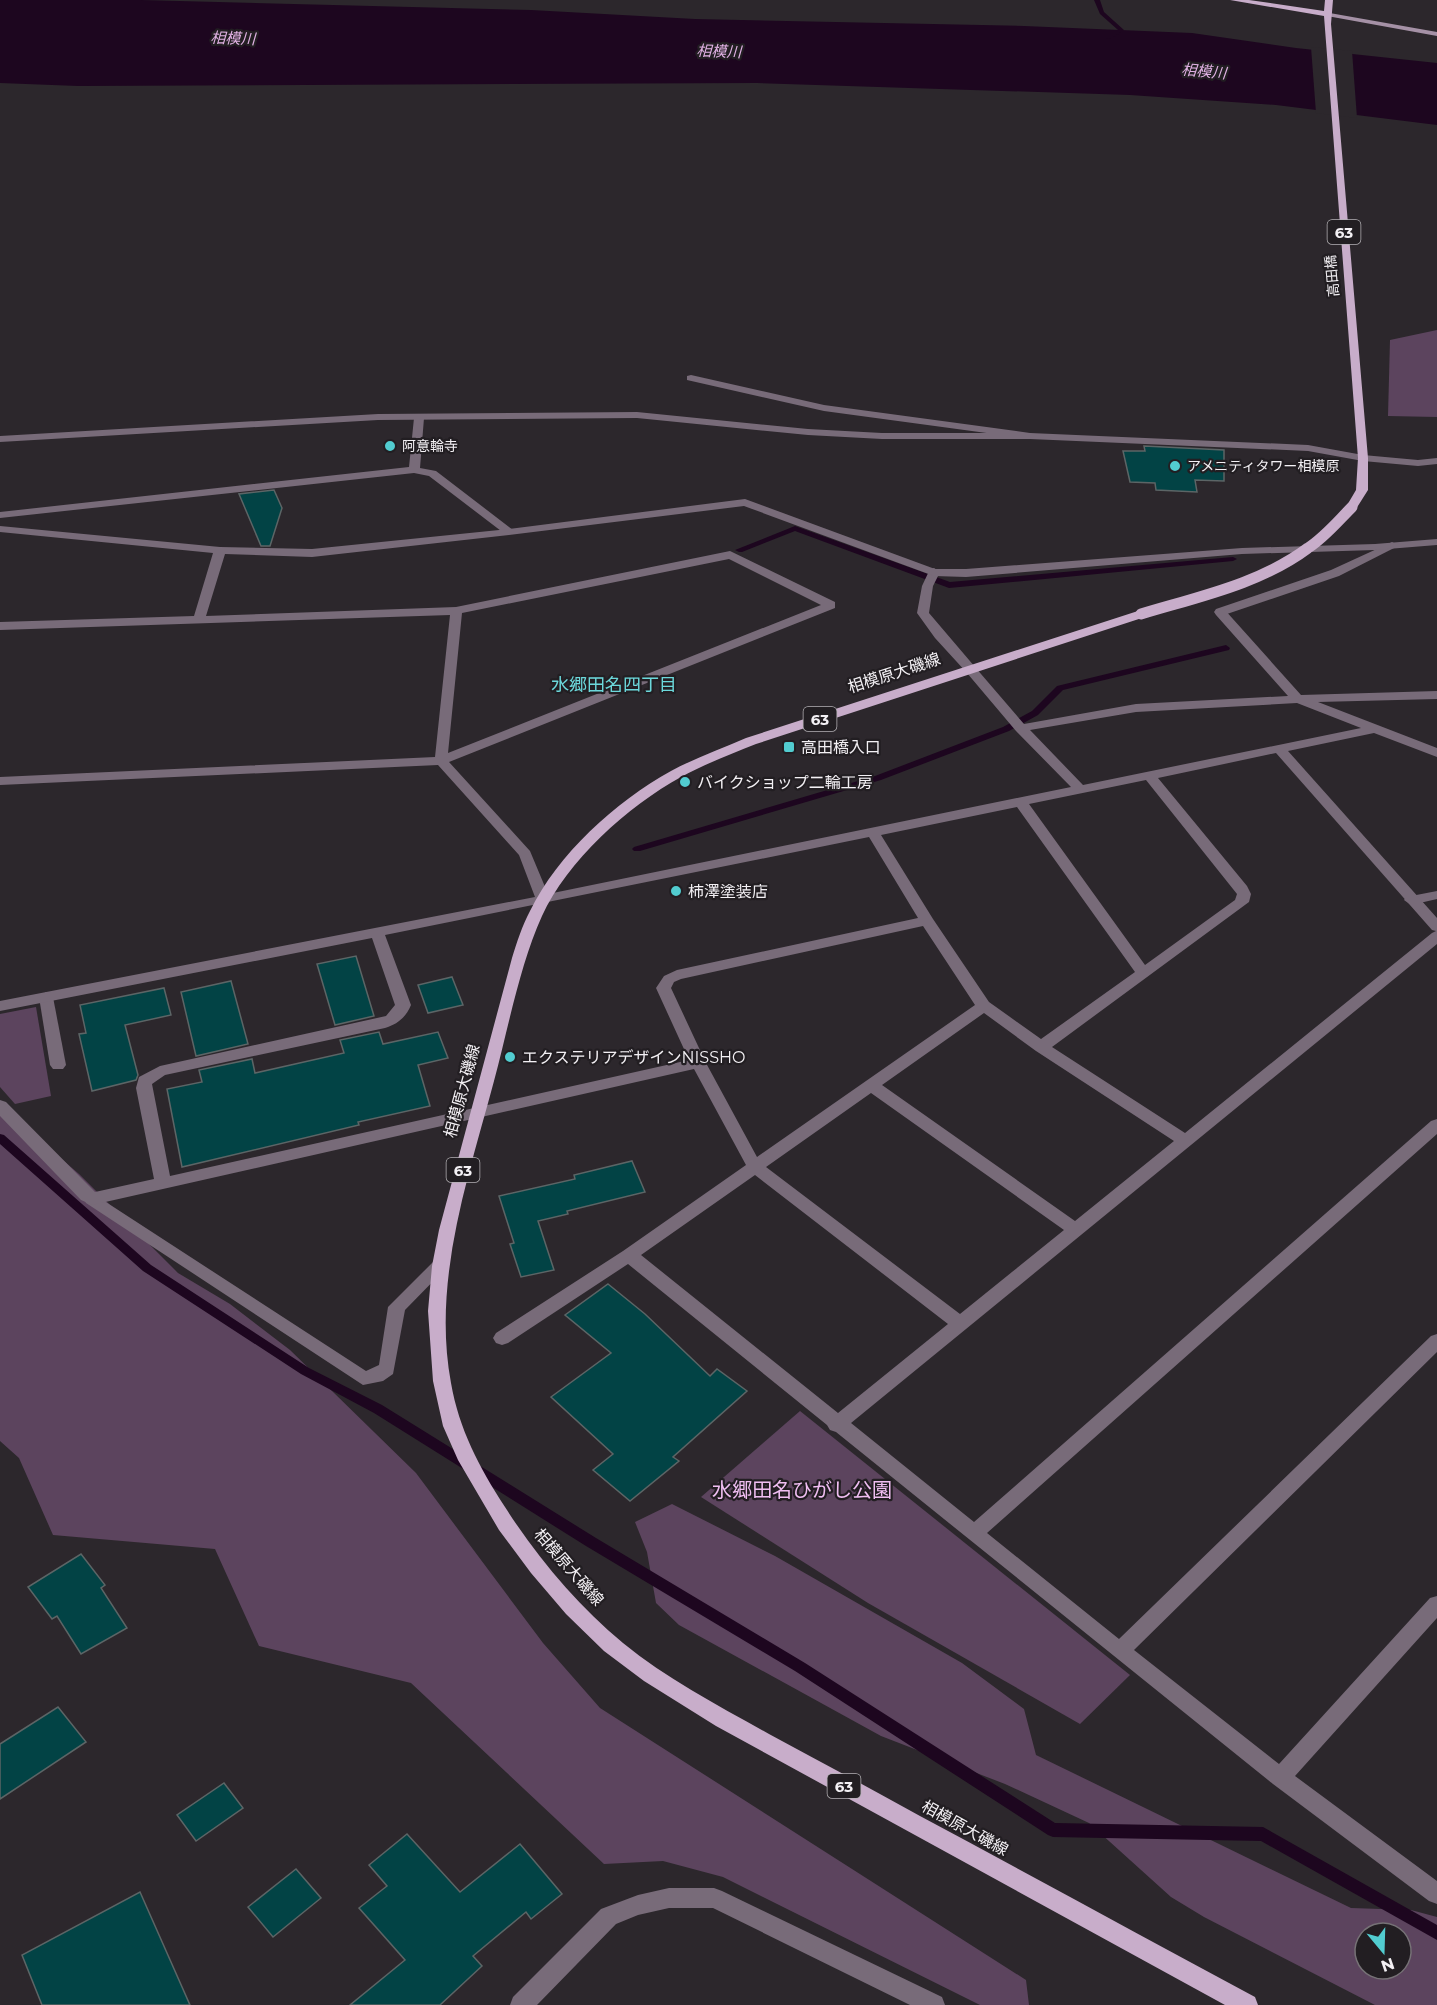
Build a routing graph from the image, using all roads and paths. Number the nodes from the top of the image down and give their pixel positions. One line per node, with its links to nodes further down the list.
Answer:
1 (1234, 0): 3 (main road)
2 (1329, 0): 3 (main road, 高田橋)
3 (1327, 17): 4 (main road); 9 (main road, 高田橋 / 63)
4 (1437, 34)
5 (691, 378): 7 (street)
6 (419, 418): 7 (street); 8 (street); 11 (street)
7 (1030, 436): 9 (street)
8 (0, 440)
9 (1363, 458): 10 (street); 22 (main road, 相模原大磯線 / 63, bridge)
10 (1437, 461)
11 (414, 470): 12 (street); 14 (street)
12 (0, 515)
13 (0, 529): 17 (street)
14 (509, 532): 17 (street); 18 (street)
15 (1437, 542): 16 (street)
16 (1392, 545): 18 (street); 24 (street)
17 (220, 550): 20 (street)
18 (931, 578): 22 (street)
19 (456, 611): 20 (street); 29 (street); 29 (street)
20 (199, 618): 21 (street)
21 (0, 626)
22 (971, 670): 25 (street); 36 (main road, 相模原大磯線 / 63)
23 (1437, 695): 24 (street)
24 (1298, 699): 25 (street); 26 (street)
25 (1021, 728): 32 (street)
26 (1375, 729): 27 (street); 28 (street)
27 (1280, 750): 30 (street); 37 (street)
28 (1437, 753)
29 (441, 761): 31 (street); 36 (street)
30 (1149, 775): 32 (street); 42 (street)
31 (0, 781)
32 (1080, 789): 33 (street)
33 (1020, 801): 34 (street); 42 (street)
34 (872, 832): 36 (street); 38 (street)
35 (1437, 895): 37 (street)
36 (543, 899): 40 (street); 51 (main road, 相模原大磯線 / 63)
37 (1411, 900): 39 (street)
38 (927, 921): 45 (street); 47 (street)
39 (1437, 927)
40 (377, 932): 43 (street); 55 (street)
41 (1437, 936): 53 (street)
42 (1143, 972): 46 (street)
43 (46, 997): 44 (street); 48 (street)
44 (0, 1006)
45 (984, 1006): 46 (street); 49 (street)
46 (1041, 1047): 53 (street)
47 (698, 1063): 51 (street); 54 (street)
48 (58, 1065)
49 (871, 1085): 54 (street); 57 (street)
50 (0, 1106): 56 (street)
51 (477, 1114): 55 (street); 59 (main road, 相模原大磯線 / 63)
52 (1437, 1125): 64 (street)
53 (1186, 1141): 57 (street)
54 (755, 1167): 58 (street); 60 (street)
55 (163, 1182): 56 (street)
56 (89, 1197): 59 (street)
57 (1076, 1230): 60 (street)
58 (629, 1255): 61 (street); 63 (street)
59 (440, 1266): 71 (main road, 相模原大磯線 / 63)
60 (961, 1324): 63 (street)
61 (502, 1338)
62 (1437, 1341): 66 (street)
63 (837, 1425): 64 (street)
64 (974, 1533): 66 (street)
65 (1437, 1604): 67 (street)
66 (1120, 1652): 67 (street)
67 (1280, 1777): 68 (street)
68 (1437, 1894)
69 (521, 2005): 70 (street)
70 (933, 2005)
71 (1247, 2005)

